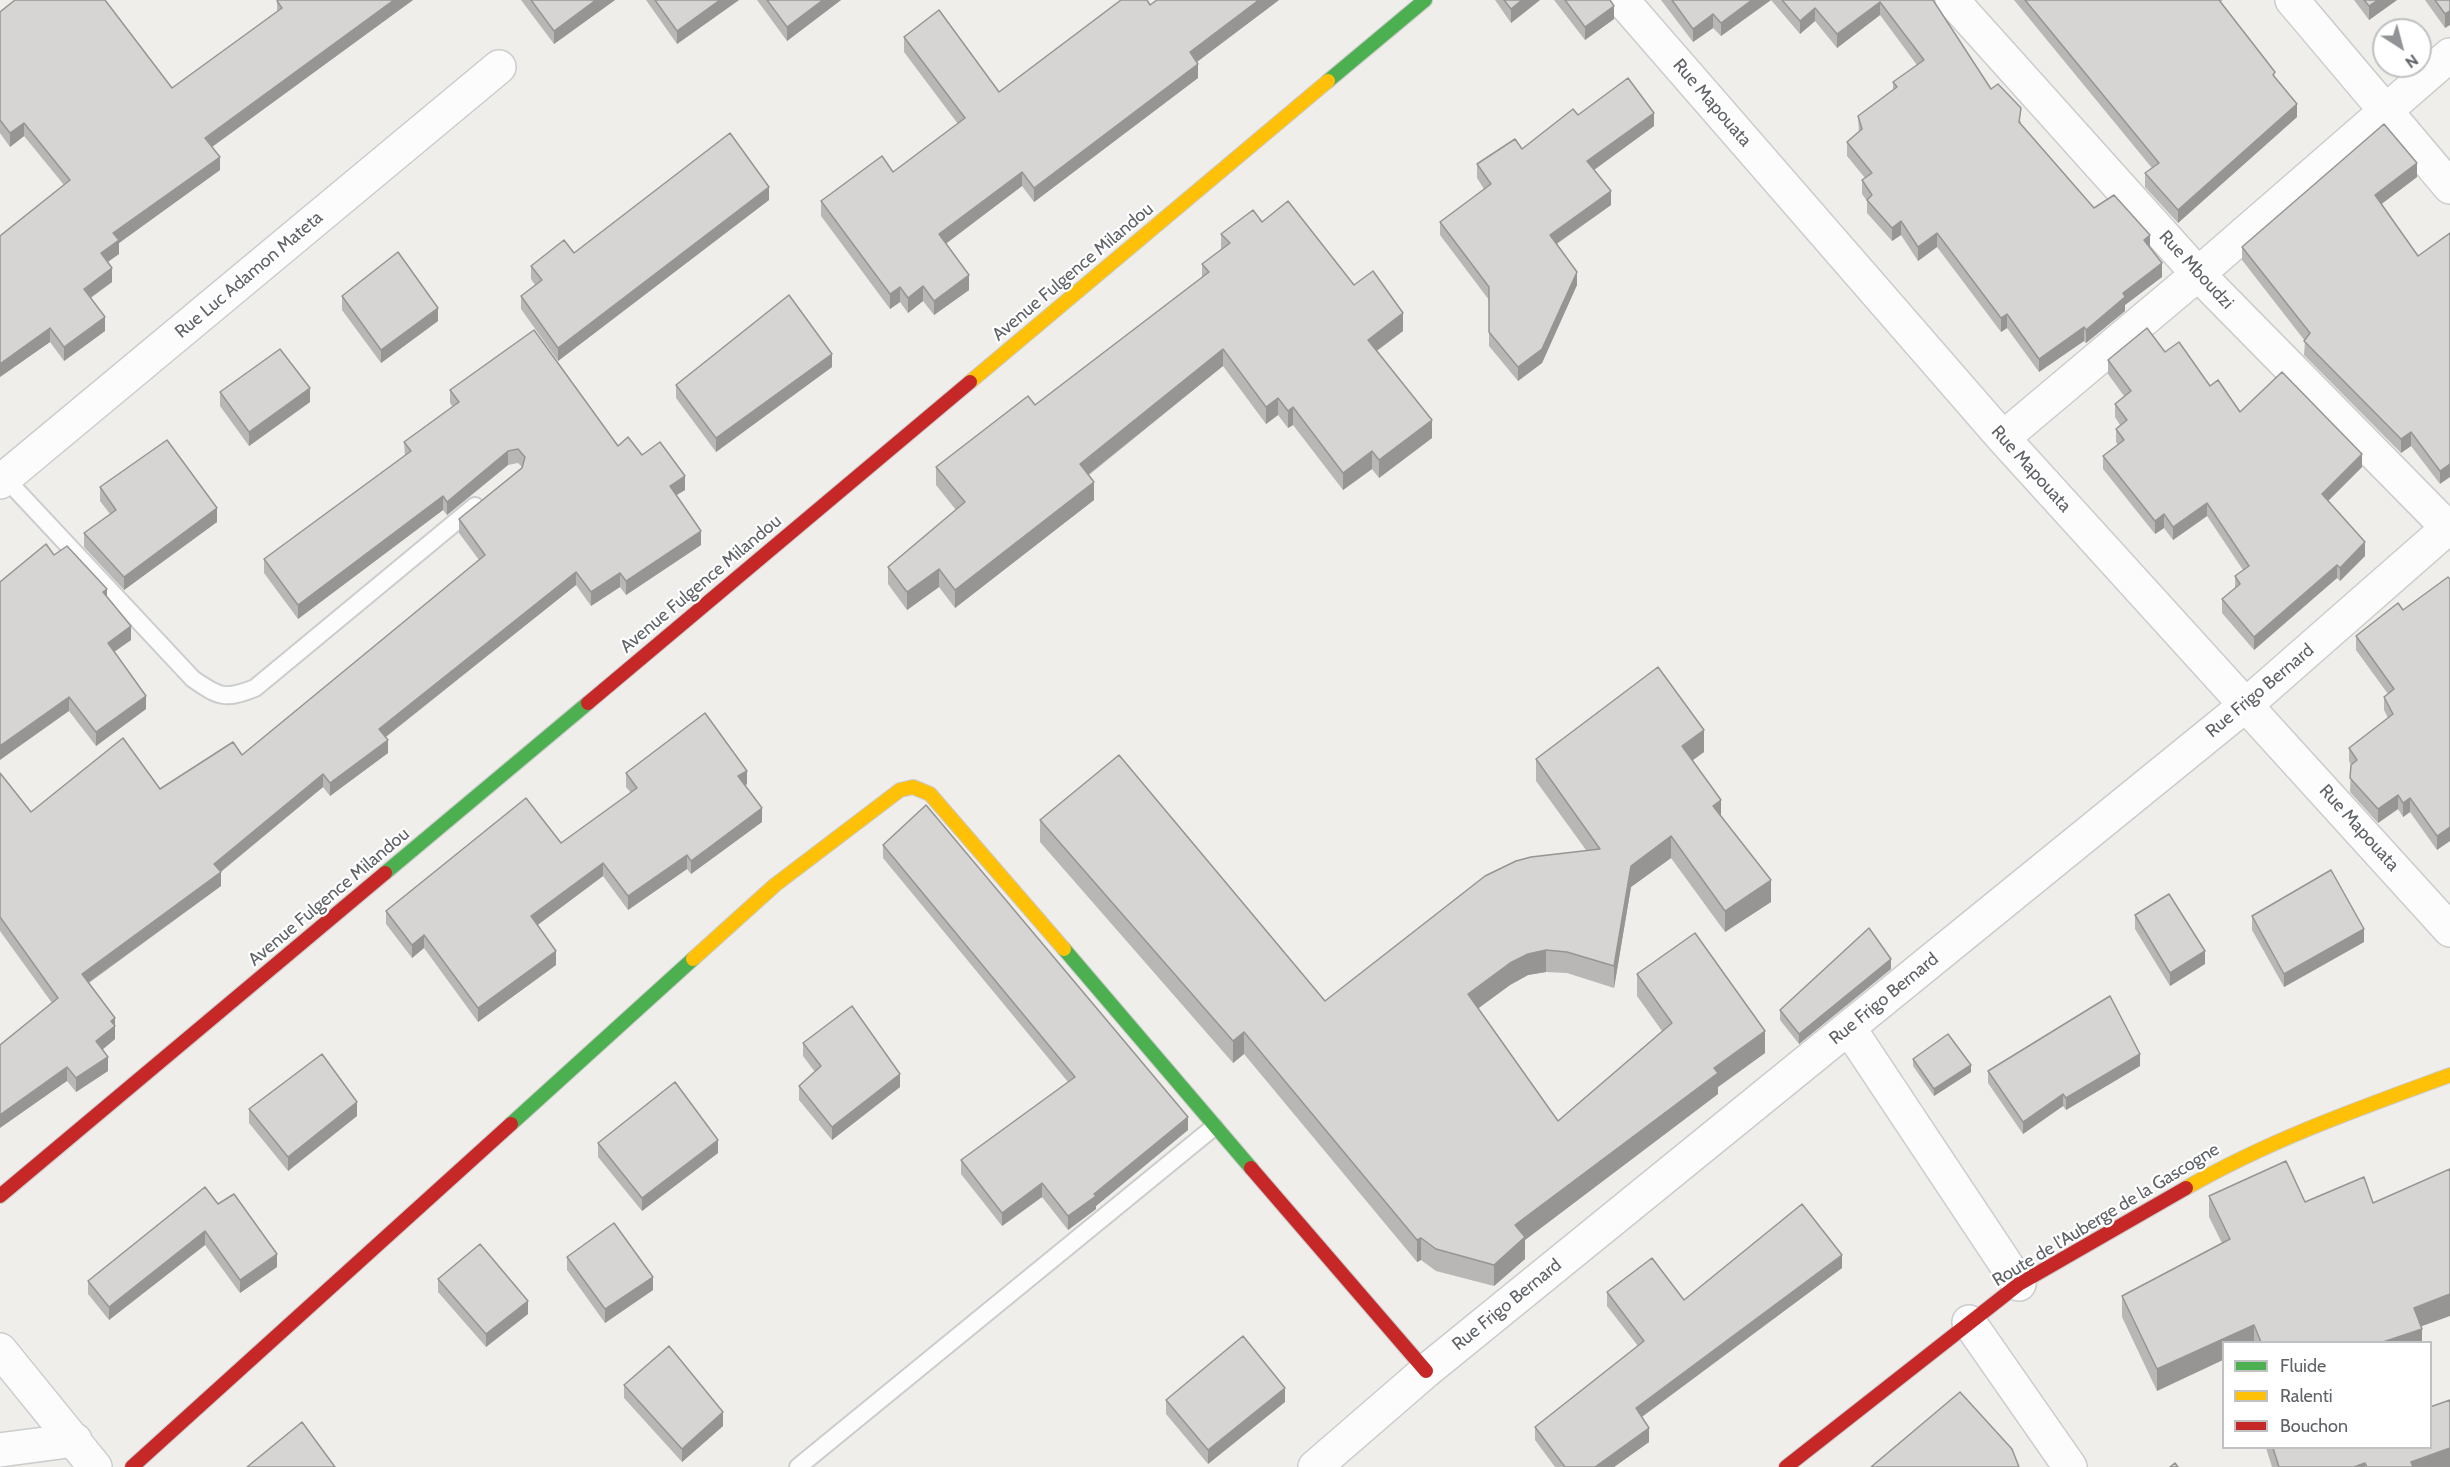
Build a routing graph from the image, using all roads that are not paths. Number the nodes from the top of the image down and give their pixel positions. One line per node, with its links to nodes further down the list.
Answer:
1 (1425, 0): 19 (street, Avenue Fulgence Milandou)
2 (1622, 0): 10 (street, Rue Mapouata)
3 (1952, 0): 9 (street, Rue Mboudzi)
4 (2292, 0): 7 (street)
5 (2450, 55): 7 (street)
6 (499, 67): 11 (street, Rue Luc Adamon Mateta)
7 (2387, 109): 8 (street); 9 (street)
8 (2450, 187)
9 (2198, 274): 10 (street); 13 (street, Rue Mboudzi)
10 (2002, 438): 14 (street, Rue Mapouata)
11 (3, 480): 12 (lane)
12 (488, 495)
13 (2449, 528): 14 (street, Rue Frigo Bernard)
14 (2247, 704): 15 (street, Rue Mapouata); 16 (street, Rue Frigo Bernard)
15 (2450, 930)
16 (1849, 1028): 20 (street); 23 (street, Rue Frigo Bernard)
17 (2450, 1075): 20 (street, Route de l'Auberge de la Gascogne)
18 (1214, 1127): 23 (street); 27 (street); 28 (lane)
19 (0, 1196)
20 (2019, 1284): 21 (street, Route de l'Auberge de la Gascogne)
21 (1969, 1322): 30 (street, Route de l'Auberge de la Gascogne); 31 (street)
22 (0, 1350): 24 (street)
23 (1425, 1371): 29 (street, Rue Frigo Bernard)
24 (75, 1440): 25 (street); 26 (street)
25 (0, 1450)
26 (95, 1467)
27 (132, 1467)
28 (798, 1467)
29 (1315, 1467)
30 (1786, 1467)
31 (2070, 1467)

